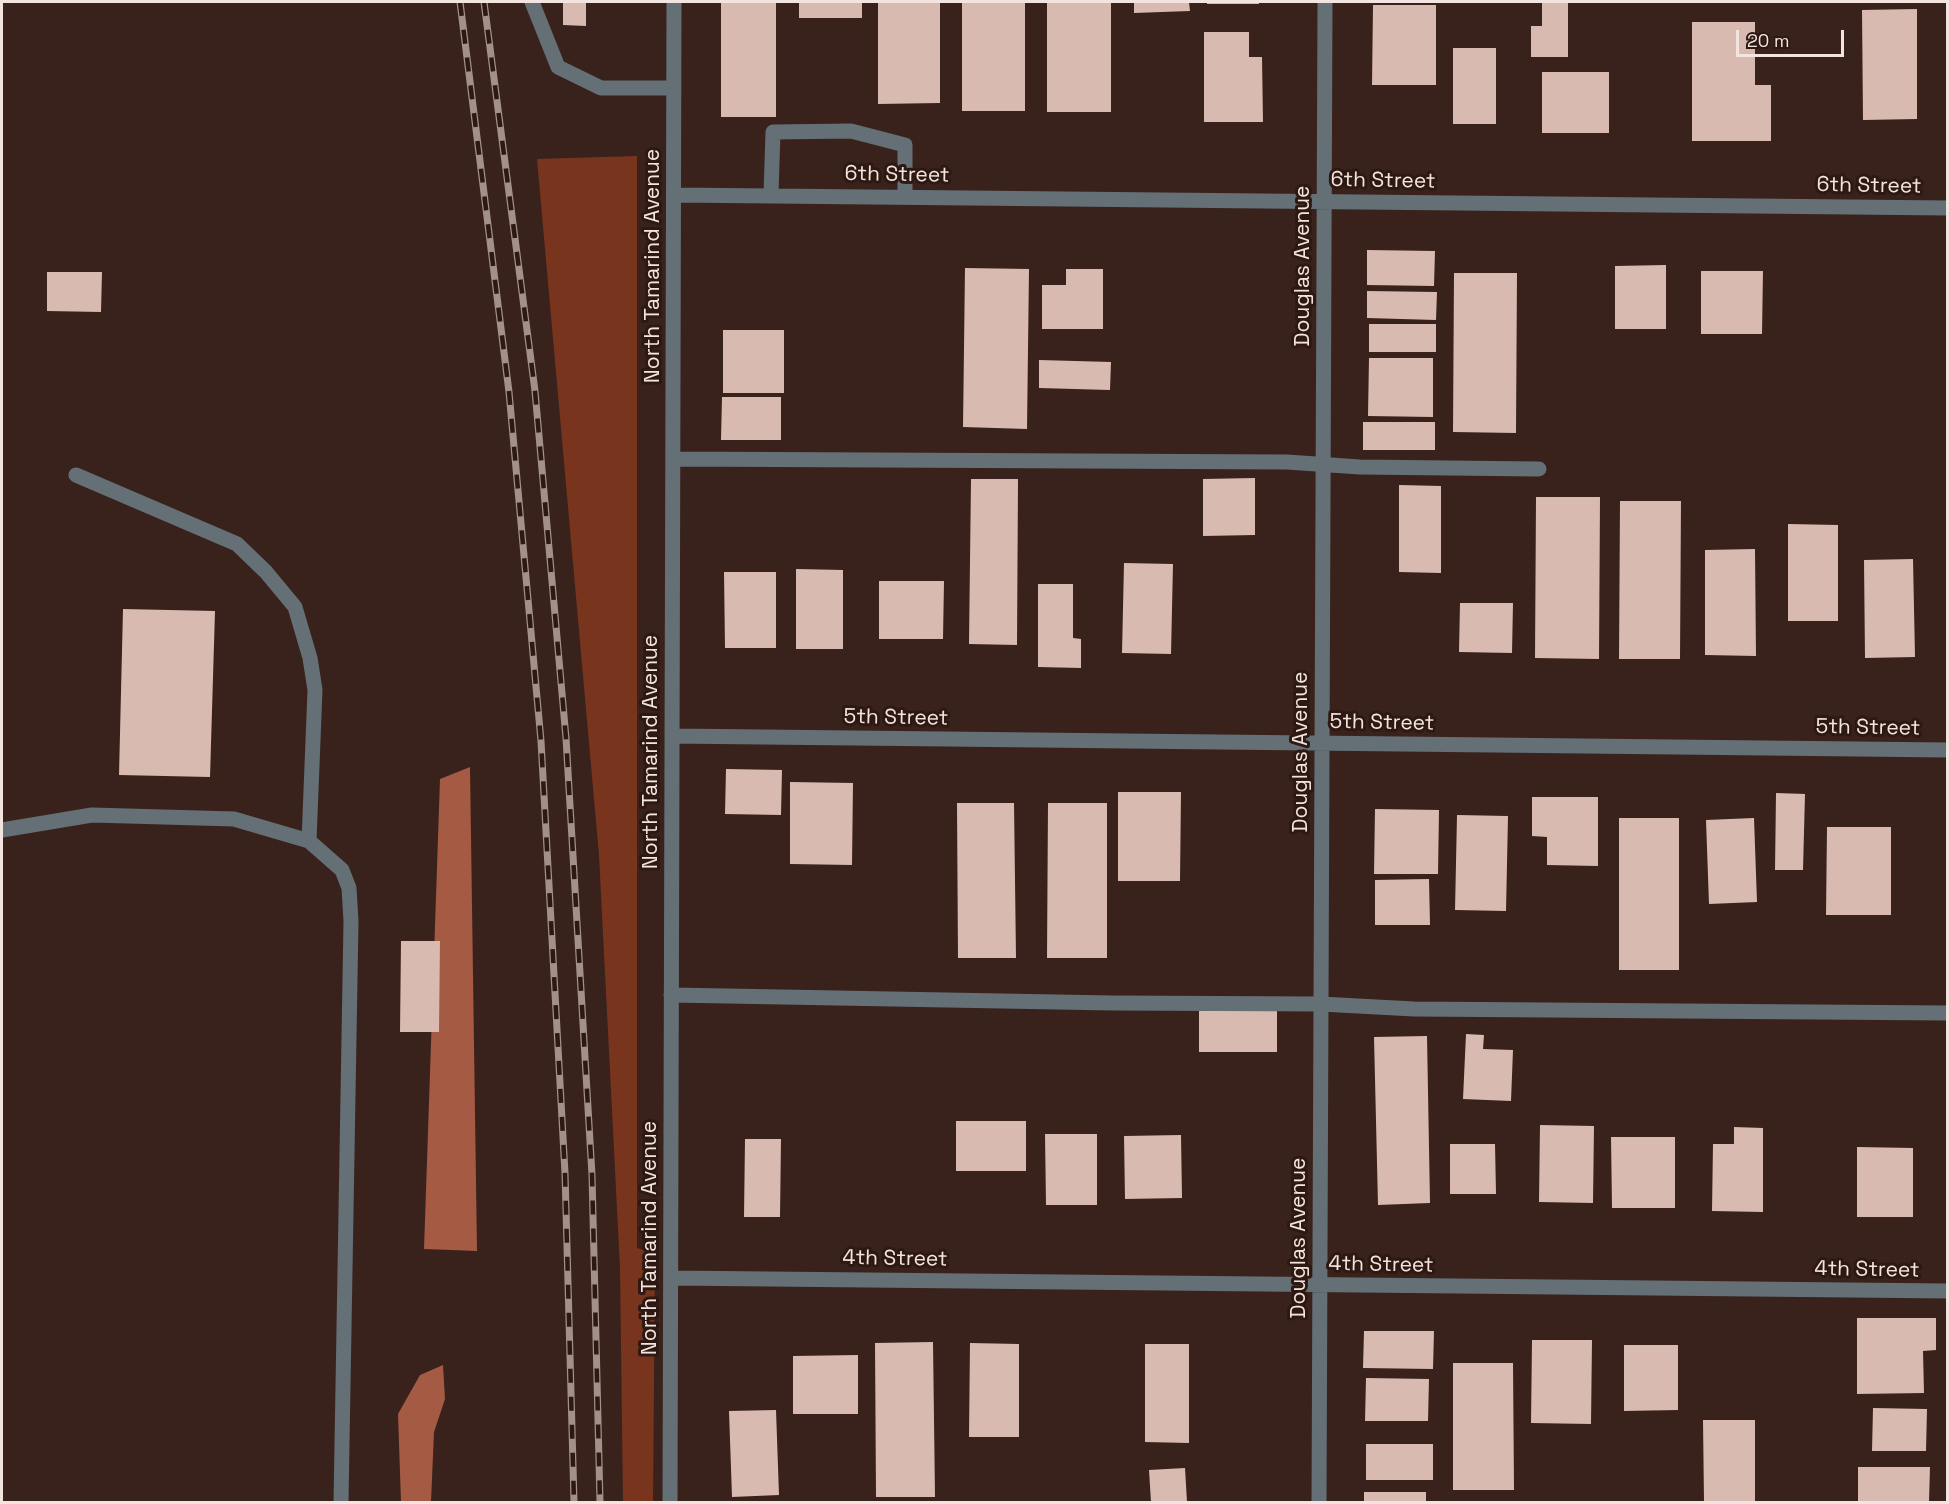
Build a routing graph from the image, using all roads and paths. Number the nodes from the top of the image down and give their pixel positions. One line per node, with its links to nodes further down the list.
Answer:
1 (532, 2): 4 (street)
2 (674, 2): 4 (street, North Tamarind Avenue)
3 (1325, 2): 8 (street, Douglas Avenue)
4 (674, 88): 6 (street, North Tamarind Avenue)
5 (771, 194): 6 (street, 6th Street); 7 (street, 6th Street); 7 (street)
6 (674, 195): 10 (street, North Tamarind Avenue)
7 (905, 196): 8 (street, 6th Street)
8 (1324, 202): 9 (street, 6th Street); 11 (street, Douglas Avenue)
9 (1947, 208)
10 (673, 459): 11 (street); 14 (street, North Tamarind Avenue)
11 (1323, 465): 12 (street); 15 (street, Douglas Avenue)
12 (1539, 469)
13 (76, 475): 18 (street)
14 (672, 736): 15 (street, 5th Street); 19 (street, North Tamarind Avenue)
15 (1322, 743): 16 (street, 5th Street); 20 (street, Douglas Avenue)
16 (1947, 750)
17 (2, 830): 18 (street)
18 (309, 841): 25 (street)
19 (671, 995): 20 (street); 22 (street, North Tamarind Avenue)
20 (1321, 1004): 21 (street); 23 (street, Douglas Avenue)
21 (1947, 1012)
22 (670, 1278): 23 (street, 4th Street); 26 (street, North Tamarind Avenue)
23 (1320, 1285): 24 (street, 4th Street); 27 (street, Douglas Avenue)
24 (1947, 1291)
25 (341, 1503)
26 (670, 1503)
27 (1319, 1503)

